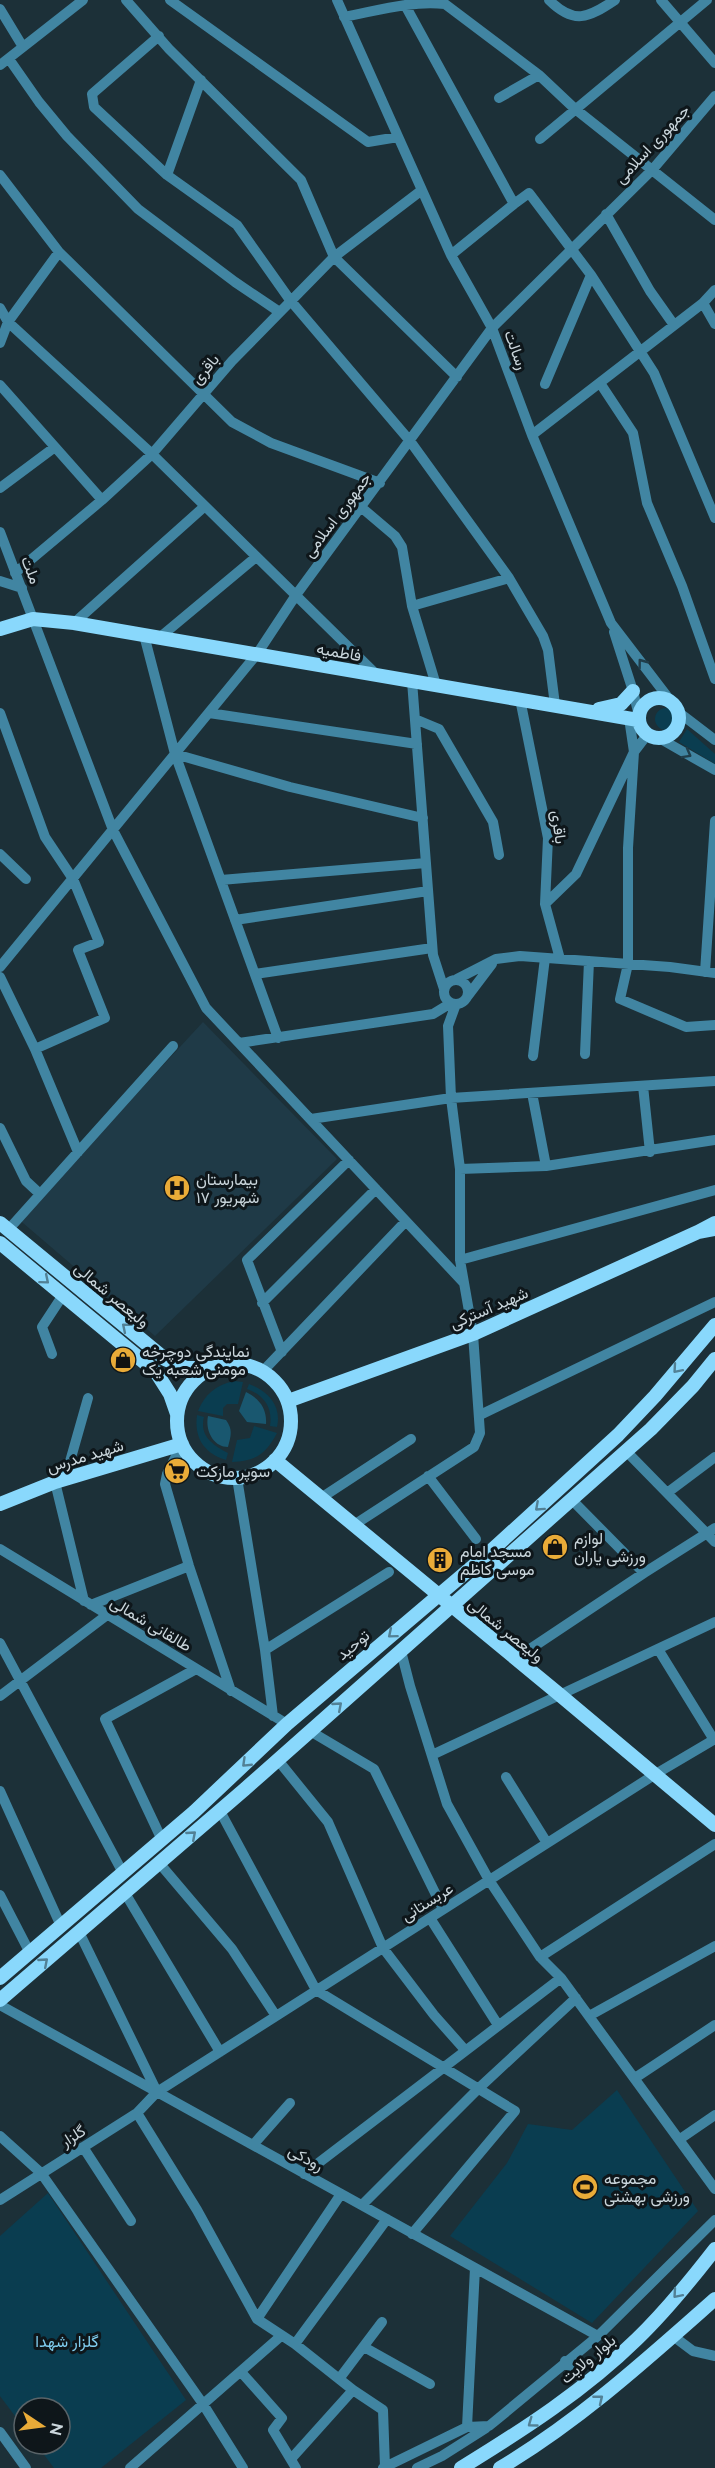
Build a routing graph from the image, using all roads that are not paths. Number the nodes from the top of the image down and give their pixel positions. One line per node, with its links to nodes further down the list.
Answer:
1 (83, 0): 14 (street)
2 (126, 0): 13 (street)
3 (170, 0): 22 (street)
4 (337, 0): 11 (street, رسالت)
5 (549, 0): 6 (street)
6 (615, 0)
7 (661, 0): 12 (street)
8 (707, 0): 12 (street)
9 (405, 5): 11 (street); 17 (street); 28 (street)
10 (0, 9): 14 (street)
11 (344, 17): 22 (street, رسالت)
12 (680, 21): 16 (street); 21 (street)
13 (159, 36): 18 (street); 25 (street)
14 (23, 47): 15 (street)
15 (4, 62): 40 (street)
16 (715, 63)
17 (539, 75): 20 (street); 21 (street)
18 (201, 80): 25 (street); 34 (street)
19 (715, 97): 24 (street, جمهوری اسلامی)
20 (499, 98)
21 (574, 108): 23 (street); 24 (street)
22 (398, 137): 27 (street, رسالت)
23 (540, 139)
24 (653, 169): 29 (street, جمهوری اسلامی); 30 (street)
25 (167, 175): 37 (street)
26 (0, 176): 32 (street)
27 (422, 190): 33 (street, رسالت); 34 (street, باقری)
28 (514, 204): 31 (street); 33 (street)
29 (606, 214): 31 (street, جمهوری اسلامی); 43 (street)
30 (715, 220)
31 (571, 248): 35 (street); 44 (street, جمهوری اسلامی)
32 (59, 252): 41 (street); 51 (street)
33 (451, 255): 44 (street, رسالت)
34 (334, 257): 37 (street, باقری); 47 (street)
35 (591, 275): 46 (street); 49 (street)
36 (715, 290): 38 (street)
37 (290, 300): 40 (street, باقری); 53 (street)
38 (703, 303): 42 (street); 43 (street)
39 (0, 308): 41 (street)
40 (278, 312): 51 (street, باقری)
41 (8, 322): 45 (street); 55 (street)
42 (715, 324)
43 (674, 325): 46 (street)
44 (492, 328): 47 (street, جمهوری اسلامی); 52 (street, رسالت)
45 (0, 343)
46 (640, 351): 48 (street); 61 (street)
47 (457, 377): 53 (street, جمهوری اسلامی)
48 (600, 382): 52 (street); 78 (street)
49 (544, 384)
50 (0, 385): 54 (street)
51 (204, 394): 55 (street, باقری); 56 (street)
52 (532, 435): 72 (street, رسالت)
53 (410, 441): 56 (street, جمهوری اسلامی); 65 (street)
54 (55, 447): 57 (street); 58 (street)
55 (152, 454): 58 (street, باقری); 59 (street)
56 (380, 483): 60 (street, جمهوری اسلامی)
57 (0, 488)
58 (102, 500): 64 (street, باقری)
59 (204, 506): 63 (street); 71 (street)
60 (362, 508): 68 (street, جمهوری اسلامی); 69 (street)
61 (715, 518)
62 (0, 532): 64 (street, ملت)
63 (256, 556): 68 (street); 75 (street)
64 (15, 573): 67 (street, ملت)
65 (509, 578): 69 (street); 83 (street)
66 (0, 580): 67 (street)
67 (22, 588): 70 (street, ملت)
68 (296, 596): 76 (street, جمهوری اسلامی); 77 (street)
69 (412, 606): 80 (street)
70 (33, 619): 71 (main road, فاطمیه); 73 (main road); 98 (street, ملت)
71 (74, 623): 74 (main road, فاطمیه)
72 (611, 623): 81 (street); 84 (street, رسالت, one-way to 72)
73 (0, 629)
74 (144, 635): 75 (main road, فاطمیه); 94 (street)
75 (159, 638): 76 (main road, فاطمیه)
76 (257, 654): 77 (main road, فاطمیه); 86 (street, جمهوری اسلامی)
77 (377, 675): 79 (main road, فاطمیه)
78 (715, 679)
79 (412, 681): 80 (main road, فاطمیه); 89 (street)
80 (436, 685): 82 (main road, فاطمیه)
81 (633, 691): 85 (main road); 88 (street)
82 (520, 699): 83 (main road, فاطمیه); 106 (street, باقری)
83 (555, 705): 85 (main road, فاطمیه)
84 (675, 708): 88 (main road); 90 (main road); 91 (street, رسالت)
85 (579, 709): 88 (main road, فاطمیه)
86 (209, 713): 92 (street); 94 (street, جمهوری اسلامی)
87 (0, 716): 103 (street)
88 (635, 718): 90 (main road); 93 (street)
89 (415, 719): 92 (street); 100 (street)
90 (653, 737): 93 (street); 95 (street, one-way to 95)
91 (715, 740)
92 (417, 744): 96 (street)
93 (634, 752): 106 (street); 113 (street)
94 (175, 754): 96 (street); 98 (street, جمهوری اسلامی); 104 (street)
95 (715, 770)
96 (423, 818): 101 (street)
97 (715, 821): 115 (street)
98 (113, 830): 103 (street, جمهوری اسلامی); 124 (street, ملت)
99 (0, 854): 102 (street)
100 (499, 855)
101 (426, 863): 104 (street); 105 (street)
102 (26, 879)
103 (73, 879): 114 (street, جمهوری اسلامی); 126 (street)
104 (221, 880): 107 (street)
105 (428, 891): 107 (street); 108 (street)
106 (545, 904): 111 (street, باقری)
107 (235, 920): 116 (street)
108 (432, 951): 116 (street); 118 (street); 119 (street)
109 (545, 958): 110 (street); 111 (street); 128 (street)
110 (496, 959): 118 (street); 120 (street)
111 (560, 959): 112 (street)
112 (590, 961): 113 (street); 127 (street)
113 (628, 964): 115 (street); 122 (street)
114 (0, 967)
115 (710, 972)
116 (255, 974): 123 (street)
117 (0, 977): 126 (street)
118 (454, 980): 119 (street); 120 (street)
119 (444, 989): 121 (street)
120 (467, 997): 121 (street)
121 (454, 1004): 123 (street); 132 (street)
122 (715, 1025)
123 (278, 1038): 124 (street)
124 (239, 1043): 133 (street, ملت)
125 (173, 1046): 136 (street)
126 (34, 1050): 136 (street)
127 (585, 1054)
128 (533, 1056)
129 (715, 1082): 130 (street)
130 (643, 1086): 131 (street); 137 (street)
131 (532, 1093): 132 (street); 139 (street)
132 (451, 1098): 133 (street); 140 (street)
133 (311, 1119): 138 (street, ملت)
134 (0, 1128): 143 (street)
135 (715, 1140): 137 (street)
136 (78, 1152): 143 (street)
137 (650, 1152): 139 (street)
138 (349, 1160): 141 (street, ملت); 154 (street)
139 (546, 1166): 140 (street)
140 (460, 1169): 150 (street)
141 (376, 1189): 144 (street, ملت); 154 (street)
142 (715, 1190): 150 (street)
143 (40, 1194): 146 (street)
144 (406, 1221): 151 (street, ملت); 157 (street)
145 (715, 1222): 148 (main road)
146 (4, 1227): 160 (main road, ولیعصر شمالی, one-way to 146)
147 (715, 1229): 148 (main road)
148 (698, 1232): 156 (main road, شهید آسترکی)
149 (0, 1243): 152 (main road, ولیعصر شمالی, one-way to 152)
150 (460, 1260): 151 (street)
151 (464, 1283): 156 (street)
152 (63, 1295): 158 (street); 167 (main road, ولیعصر شمالی)
153 (715, 1302): 165 (street)
154 (262, 1303): 157 (street)
155 (715, 1325): 164 (main road, توحید, one-way to 164)
156 (473, 1334): 163 (main road, شهید آسترکی); 165 (street)
157 (282, 1352): 161 (street)
158 (52, 1354)
159 (715, 1359): 166 (main road)
160 (213, 1368): 161 (main road); 167 (main road)
161 (263, 1371): 163 (main road)
162 (88, 1398): 175 (street)
163 (288, 1401): 172 (main road)
164 (647, 1404): 166 (main road); 188 (main road, توحید, one-way to 188)
165 (480, 1414): 173 (street)
166 (664, 1415): 170 (main road)
167 (177, 1416): 169 (main road)
168 (411, 1439): 177 (street)
169 (182, 1444): 174 (main road); 175 (main road, شهید مدرس); 185 (street)
170 (625, 1450): 176 (street); 178 (main road)
171 (715, 1457): 176 (street)
172 (275, 1460): 174 (main road); 177 (main road, ولیعصر شمالی)
173 (428, 1476): 180 (street); 182 (street)
174 (237, 1478): 195 (street)
175 (60, 1480): 179 (main road, شهید مدرس); 189 (street)
176 (667, 1493): 181 (street)
177 (321, 1498): 180 (main road, ولیعصر شمالی)
178 (571, 1499): 187 (street); 190 (main road)
179 (1, 1502)
180 (354, 1525): 188 (main road, ولیعصر شمالی)
181 (711, 1531): 183 (street); 187 (street)
182 (476, 1539)
183 (715, 1542)
184 (0, 1549): 189 (street, طالقانی شمالی)
185 (189, 1566): 189 (street); 200 (street)
186 (389, 1572): 195 (street)
187 (644, 1573): 197 (street)
188 (438, 1596): 190 (main road, ولیعصر شمالی); 204 (main road, توحید, one-way to 204)
189 (87, 1603): 191 (street, طالقانی شمالی)
190 (451, 1606): 196 (main road); 197 (main road, ولیعصر شمالی)
191 (107, 1615): 198 (street, طالقانی شمالی); 199 (street)
192 (715, 1622): 194 (street)
193 (0, 1643): 199 (street)
194 (658, 1649): 201 (street); 206 (street)
195 (265, 1650): 203 (street)
196 (401, 1651): 205 (main road, one-way to 196); 207 (street)
197 (515, 1659): 201 (main road, ولیعصر شمالی)
198 (196, 1669): 200 (street, طالقانی شمالی); 214 (street)
199 (20, 1681): 202 (street); 218 (street)
200 (231, 1691): 203 (street, طالقانی شمالی)
201 (560, 1695): 207 (street); 209 (main road, ولیعصر شمالی)
202 (0, 1696)
203 (273, 1716): 204 (street, طالقانی شمالی)
204 (287, 1724): 214 (main road, توحید, one-way to 214)
205 (310, 1731): 208 (main road); 222 (street)
206 (715, 1740): 209 (street, عربستانی)
207 (432, 1755): 219 (street)
208 (277, 1759): 212 (main road); 227 (street)
209 (654, 1775): 213 (main road, ولیعصر شمالی); 215 (street, عربستانی)
210 (506, 1777): 215 (street)
211 (0, 1791): 224 (street)
212 (220, 1811): 217 (main road, one-way to 212); 232 (street)
213 (715, 1825)
214 (162, 1840): 218 (main road, توحید)
215 (547, 1843): 219 (street, عربستانی)
216 (715, 1844): 229 (street)
217 (160, 1864): 220 (main road); 236 (street)
218 (123, 1873): 224 (main road, توحید)
219 (489, 1880): 222 (street, عربستانی); 229 (street)
220 (126, 1893): 225 (main road); 241 (street)
221 (1, 1898): 228 (street)
222 (443, 1909): 223 (street, عربستانی)
223 (430, 1918): 227 (street, عربستانی); 238 (street)
224 (61, 1926): 228 (main road, توحید)
225 (79, 1932): 234 (main road, one-way to 225); 245 (street)
226 (715, 1946): 237 (street)
227 (383, 1948): 232 (street, عربستانی); 240 (street)
228 (30, 1953): 230 (main road, توحید)
229 (540, 1957): 231 (street)
230 (0, 1978)
231 (561, 1978): 233 (street); 238 (street)
232 (316, 1990): 236 (street, عربستانی); 242 (street)
233 (576, 1998): 237 (street); 244 (street)
234 (0, 2000)
235 (0, 2005): 245 (street, رودکی)
236 (276, 2016): 241 (street, عربستانی)
237 (589, 2016): 243 (street)
238 (498, 2025): 240 (street)
239 (715, 2025): 243 (street)
240 (465, 2050): 242 (street)
241 (220, 2052): 245 (street, عربستانی)
242 (443, 2066): 244 (street); 254 (street)
243 (635, 2078): 250 (street)
244 (479, 2088): 258 (street); 262 (street)
245 (157, 2092): 247 (street, گلزار); 251 (street, رودکی)
246 (290, 2103): 251 (street)
247 (136, 2113): 252 (street, گلزار); 266 (street)
248 (715, 2115): 250 (street)
249 (0, 2136): 253 (street)
250 (680, 2139): 255 (street)
251 (253, 2145): 254 (street, رودکی)
252 (83, 2147): 253 (street, گلزار); 261 (street)
253 (41, 2174): 257 (street, گلزار); 280 (street)
254 (304, 2174): 256 (street, رودکی)
255 (715, 2189)
256 (341, 2194): 258 (street, رودکی); 266 (street)
257 (0, 2200)
258 (362, 2205): 259 (street, رودکی)
259 (387, 2219): 262 (street, رودکی); 271 (street)
260 (715, 2220): 269 (street)
261 (131, 2221)
262 (412, 2234): 264 (street, رودکی)
263 (715, 2250): 277 (main road, بلوار ولایت, one-way to 277)
264 (476, 2268): 269 (street, رودکی); 282 (street)
265 (715, 2299): 270 (main road)
266 (257, 2319): 268 (street)
267 (382, 2322): 272 (street)
268 (281, 2336): 271 (street); 275 (street)
269 (598, 2336): 274 (street)
270 (673, 2336): 273 (street); 291 (main road, one-way to 270)
271 (295, 2344): 276 (street)
272 (364, 2347): 276 (street); 278 (street)
273 (715, 2356)
274 (566, 2361): 277 (street); 281 (street)
275 (241, 2372): 280 (street); 284 (street)
276 (339, 2379): 279 (street)
277 (586, 2383): 290 (main road, بلوار ولایت, one-way to 290)
278 (430, 2384)
279 (353, 2390): 284 (street); 288 (street)
280 (203, 2404): 286 (street); 287 (street)
281 (489, 2426): 282 (street); 289 (street)
282 (467, 2427): 288 (street)
283 (0, 2432): 285 (street)
284 (293, 2464)
285 (26, 2468)
286 (130, 2468)
287 (242, 2468)
288 (384, 2468)
289 (417, 2468)
290 (461, 2468)
291 (500, 2468)

